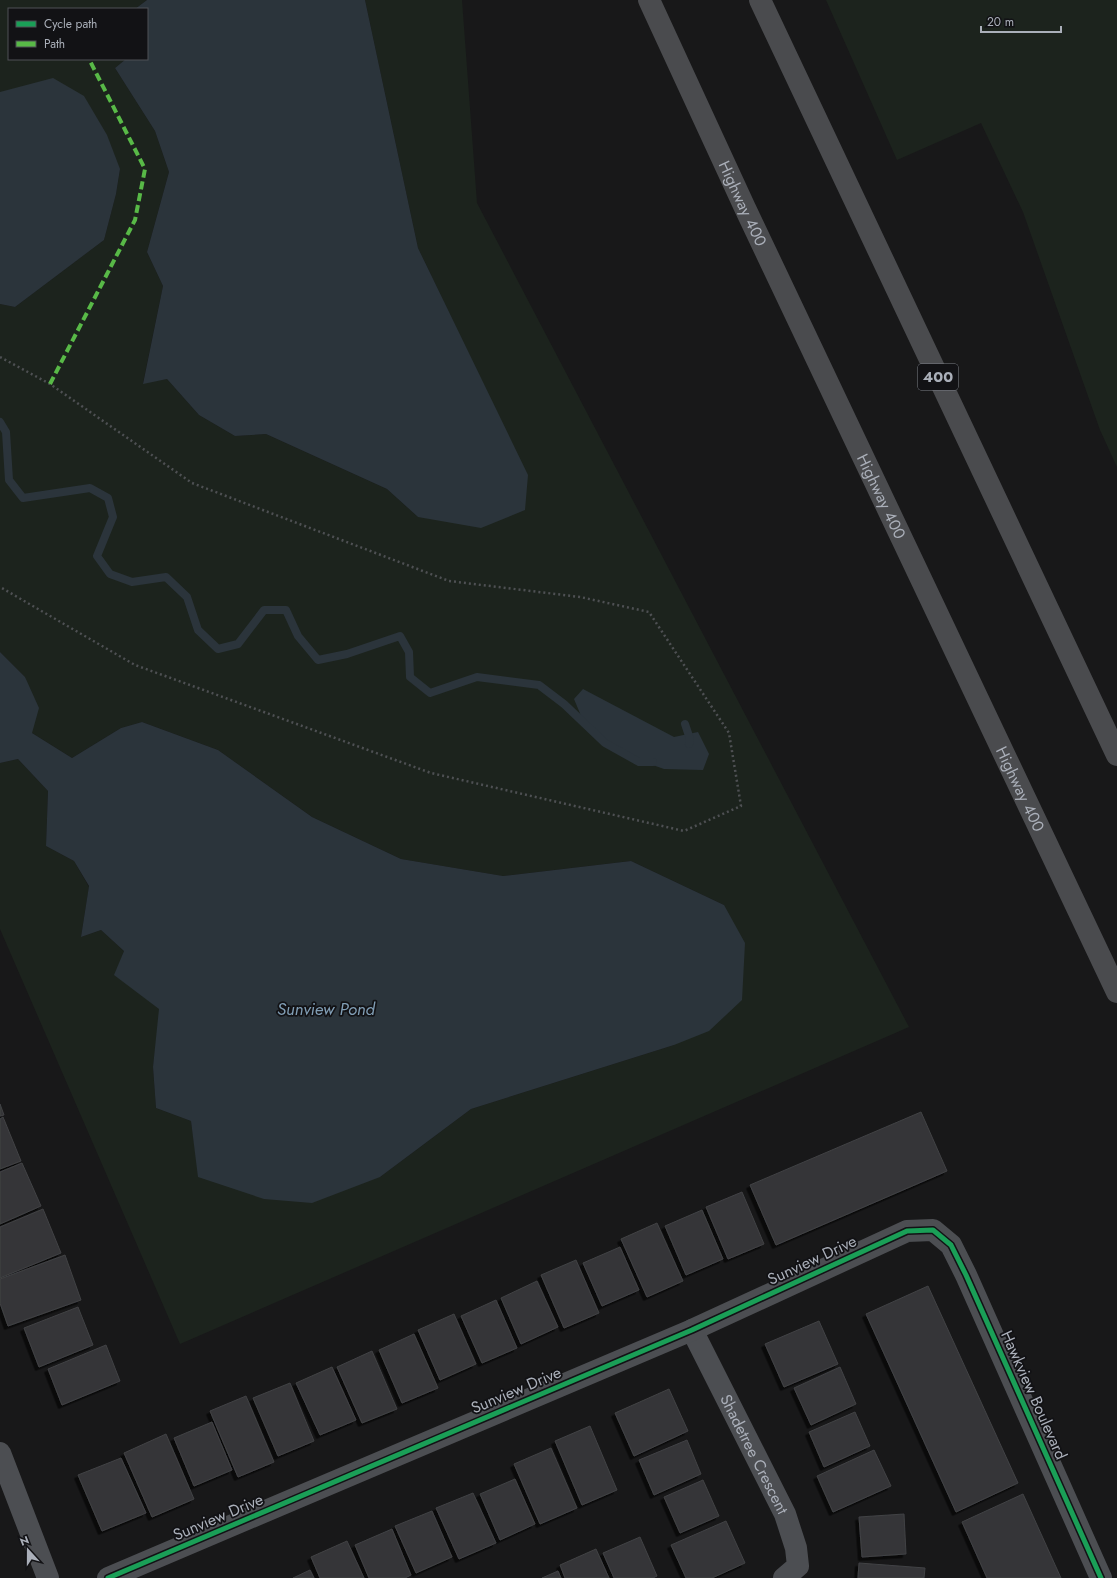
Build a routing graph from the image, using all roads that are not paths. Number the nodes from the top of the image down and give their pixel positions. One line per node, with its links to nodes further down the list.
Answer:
1 (649, 0): 4 (highway, Highway 400)
2 (760, 0): 3 (highway, 400)
3 (1117, 755)
4 (1117, 992)
5 (933, 1230): 6 (street, Sunview Drive); 11 (street, Hawkview Boulevard)
6 (692, 1330): 9 (street, Sunview Drive); 10 (street, Shadetree Crescent)
7 (0, 1453): 8 (street)
8 (48, 1578)
9 (108, 1578)
10 (784, 1578)
11 (1101, 1578)

